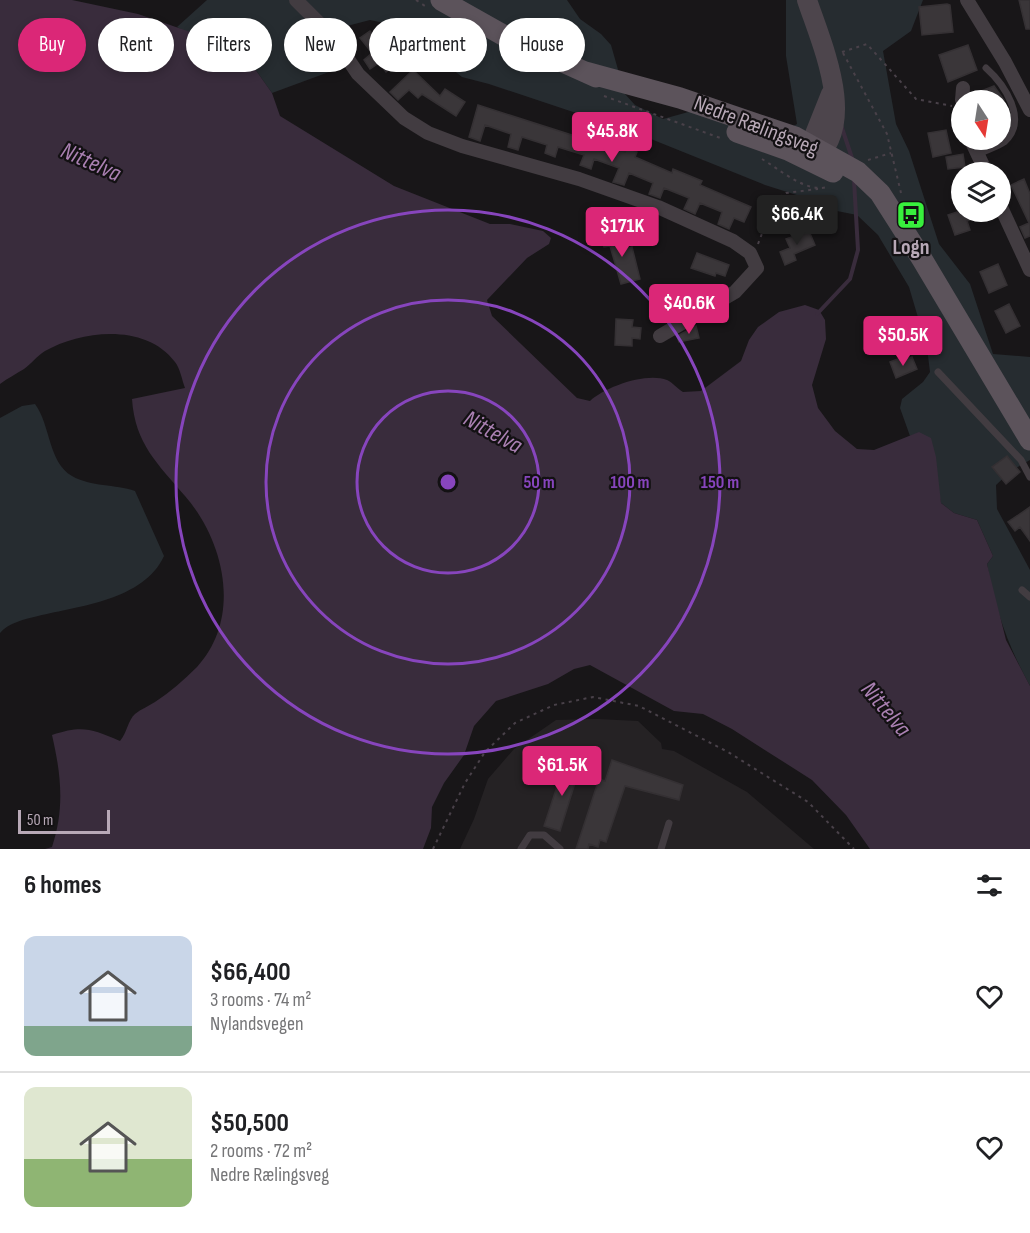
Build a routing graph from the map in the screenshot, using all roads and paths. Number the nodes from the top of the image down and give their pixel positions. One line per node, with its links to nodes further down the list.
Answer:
1 (296, 0): 15 (street)
2 (441, 0): 9 (main road, Nedre Rælingsveg)
3 (807, 0): 9 (main road)
4 (967, 0): 7 (street)
5 (986, 68): 10 (lane)
6 (951, 106): 11 (path)
7 (1030, 110)
8 (976, 150): 10 (street)
9 (816, 152): 19 (main road, Nedre Rælingsveg)
10 (978, 154): 12 (street)
11 (865, 162)
12 (982, 162)
13 (818, 189): 15 (path)
14 (1008, 222): 16 (street)
15 (750, 253): 17 (street)
16 (1030, 270)
17 (660, 336)
18 (938, 372): 20 (lane)
19 (1030, 440)
20 (1030, 477)
21 (1022, 590): 22 (lane)
22 (1030, 597)
23 (669, 823): 27 (lane)
24 (433, 849): 28 (path)
25 (521, 849): 26 (lane)
26 (560, 849)
27 (662, 849)
28 (854, 849)

